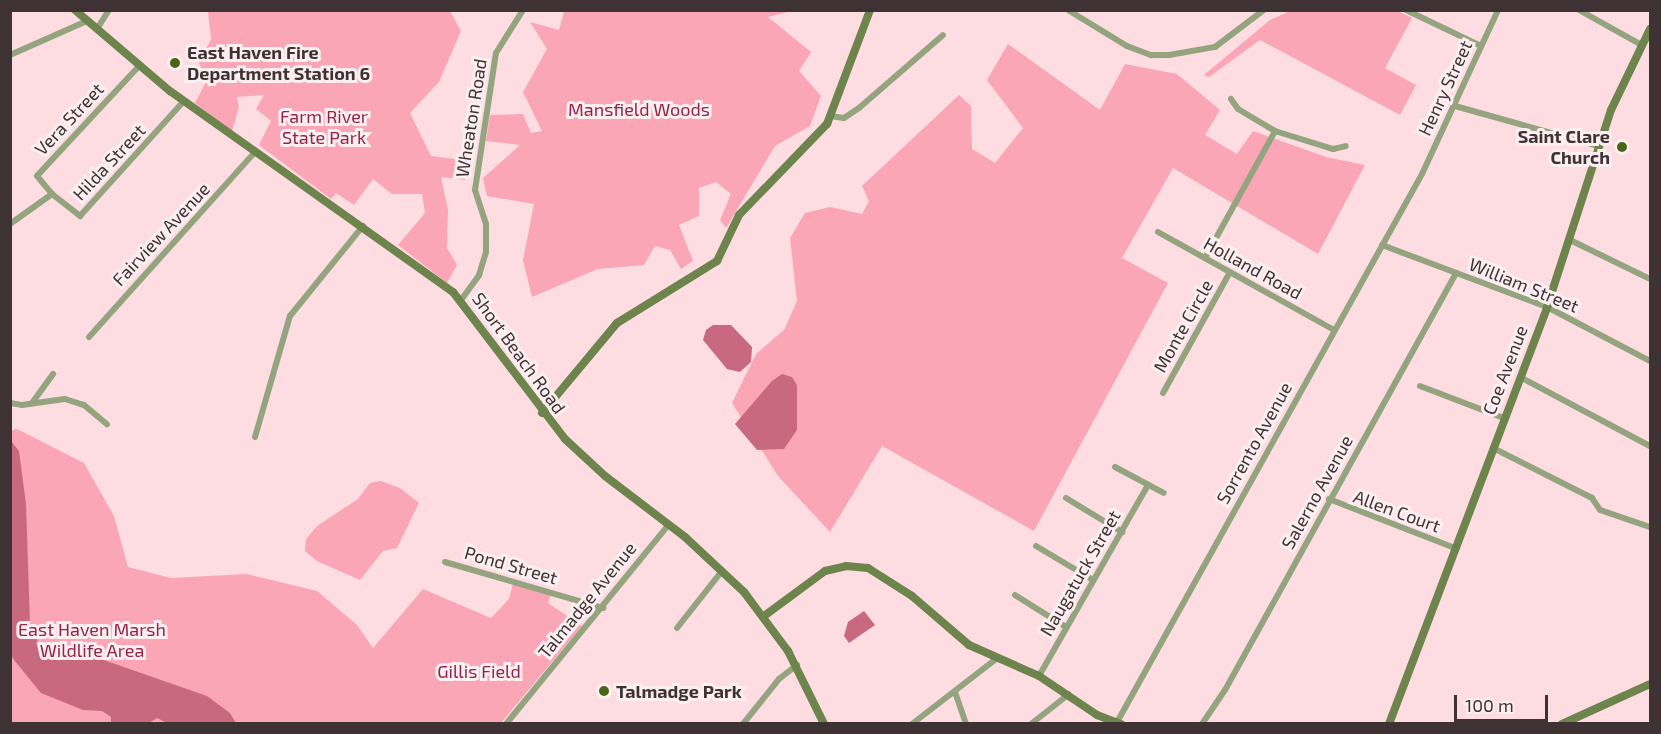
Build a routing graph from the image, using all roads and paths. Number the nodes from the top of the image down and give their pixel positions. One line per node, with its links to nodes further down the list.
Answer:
1 (75, 10): 10 (main road, Short Beach Road)
2 (109, 10): 11 (street)
3 (523, 10): 37 (street, Wheaton Road)
4 (870, 10): 21 (main road)
5 (1068, 10): 6 (street)
6 (1264, 10)
7 (1406, 10): 15 (street)
8 (1498, 10): 15 (street, Henry Street)
9 (1580, 11): 14 (street)
10 (87, 21): 11 (main road, Short Beach Road); 16 (street)
11 (97, 29): 17 (main road, Short Beach Road)
12 (1650, 30): 14 (main road, Coe Avenue)
13 (943, 35): 21 (street)
14 (1642, 45): 24 (main road, Coe Avenue)
15 (1481, 46): 20 (street, Henry Street)
16 (10, 55)
17 (140, 65): 19 (main road, Short Beach Road); 27 (street, Vera Street)
18 (1231, 99): 22 (street)
19 (184, 101): 25 (main road, Short Beach Road); 27 (street, Hilda Street)
20 (1455, 106): 24 (street); 26 (street, Henry Street)
21 (831, 116): 48 (main road)
22 (1275, 131): 23 (street); 33 (street)
23 (1346, 146)
24 (1598, 146): 31 (main road, Coe Avenue)
25 (256, 151): 29 (main road, Short Beach Road); 40 (street, Fairview Avenue)
26 (1419, 178): 32 (street, Sorrento Avenue)
27 (52, 194): 28 (street)
28 (10, 224)
29 (363, 226): 37 (main road, Short Beach Road); 51 (street)
30 (1158, 232): 33 (street, Holland Road)
31 (1568, 239): 36 (street); 38 (main road, Coe Avenue)
32 (1382, 245): 35 (street, William Street); 39 (street, Sorrento Avenue)
33 (1205, 258): 34 (street, Holland Road)
34 (1230, 272): 39 (street, Holland Road); 45 (street, Monte Circle)
35 (1456, 273): 38 (street, William Street); 58 (street, Salerno Avenue)
36 (1650, 279)
37 (461, 300): 48 (main road, Short Beach Road)
38 (1546, 307): 41 (street, William Street); 43 (main road, Coe Avenue)
39 (1334, 330): 84 (street, Sorrento Avenue)
40 (89, 337)
41 (1650, 361)
42 (54, 374): 47 (street)
43 (1520, 377): 49 (main road, Coe Avenue); 52 (street)
44 (1420, 386): 49 (street)
45 (1163, 393)
46 (10, 403): 47 (street)
47 (32, 403): 50 (street)
48 (542, 413): 59 (main road, Short Beach Road)
49 (1504, 418): 53 (main road, Coe Avenue)
50 (107, 424)
51 (255, 437)
52 (1650, 446)
53 (1493, 448): 60 (street); 63 (main road, Coe Avenue)
54 (1114, 467): 55 (street)
55 (1148, 485): 56 (street); 61 (street, Naugatuck Street)
56 (1164, 493)
57 (1066, 498): 61 (street)
58 (1329, 499): 63 (street, Allen Court); 85 (street, Salerno Avenue)
59 (669, 524): 65 (main road, Short Beach Road); 68 (street, Talmadge Avenue)
60 (1650, 527)
61 (1122, 532): 66 (street, Naugatuck Street)
62 (1035, 546): 66 (street)
63 (1455, 549): 86 (main road, Coe Avenue)
64 (445, 562): 68 (street, Pond Street)
65 (722, 571): 69 (main road, Short Beach Road); 70 (street)
66 (1094, 580): 71 (street, Naugatuck Street)
67 (1015, 595): 71 (street)
68 (603, 608): 78 (street, Talmadge Avenue)
69 (764, 616): 72 (main road); 73 (main road, Short Beach Road)
70 (677, 627)
71 (1066, 627): 74 (street, Naugatuck Street)
72 (996, 659): 74 (main road); 76 (street)
73 (797, 665): 79 (street); 80 (main road, Short Beach Road)
74 (1039, 676): 77 (main road)
75 (1650, 684): 87 (main road)
76 (956, 692): 81 (street); 82 (street)
77 (1069, 694): 83 (street); 84 (main road)
78 (506, 723)
79 (743, 723)
80 (824, 723)
81 (912, 723)
82 (966, 723)
83 (1031, 723)
84 (1118, 723)
85 (1202, 723)
86 (1389, 723)
87 (1562, 723)

